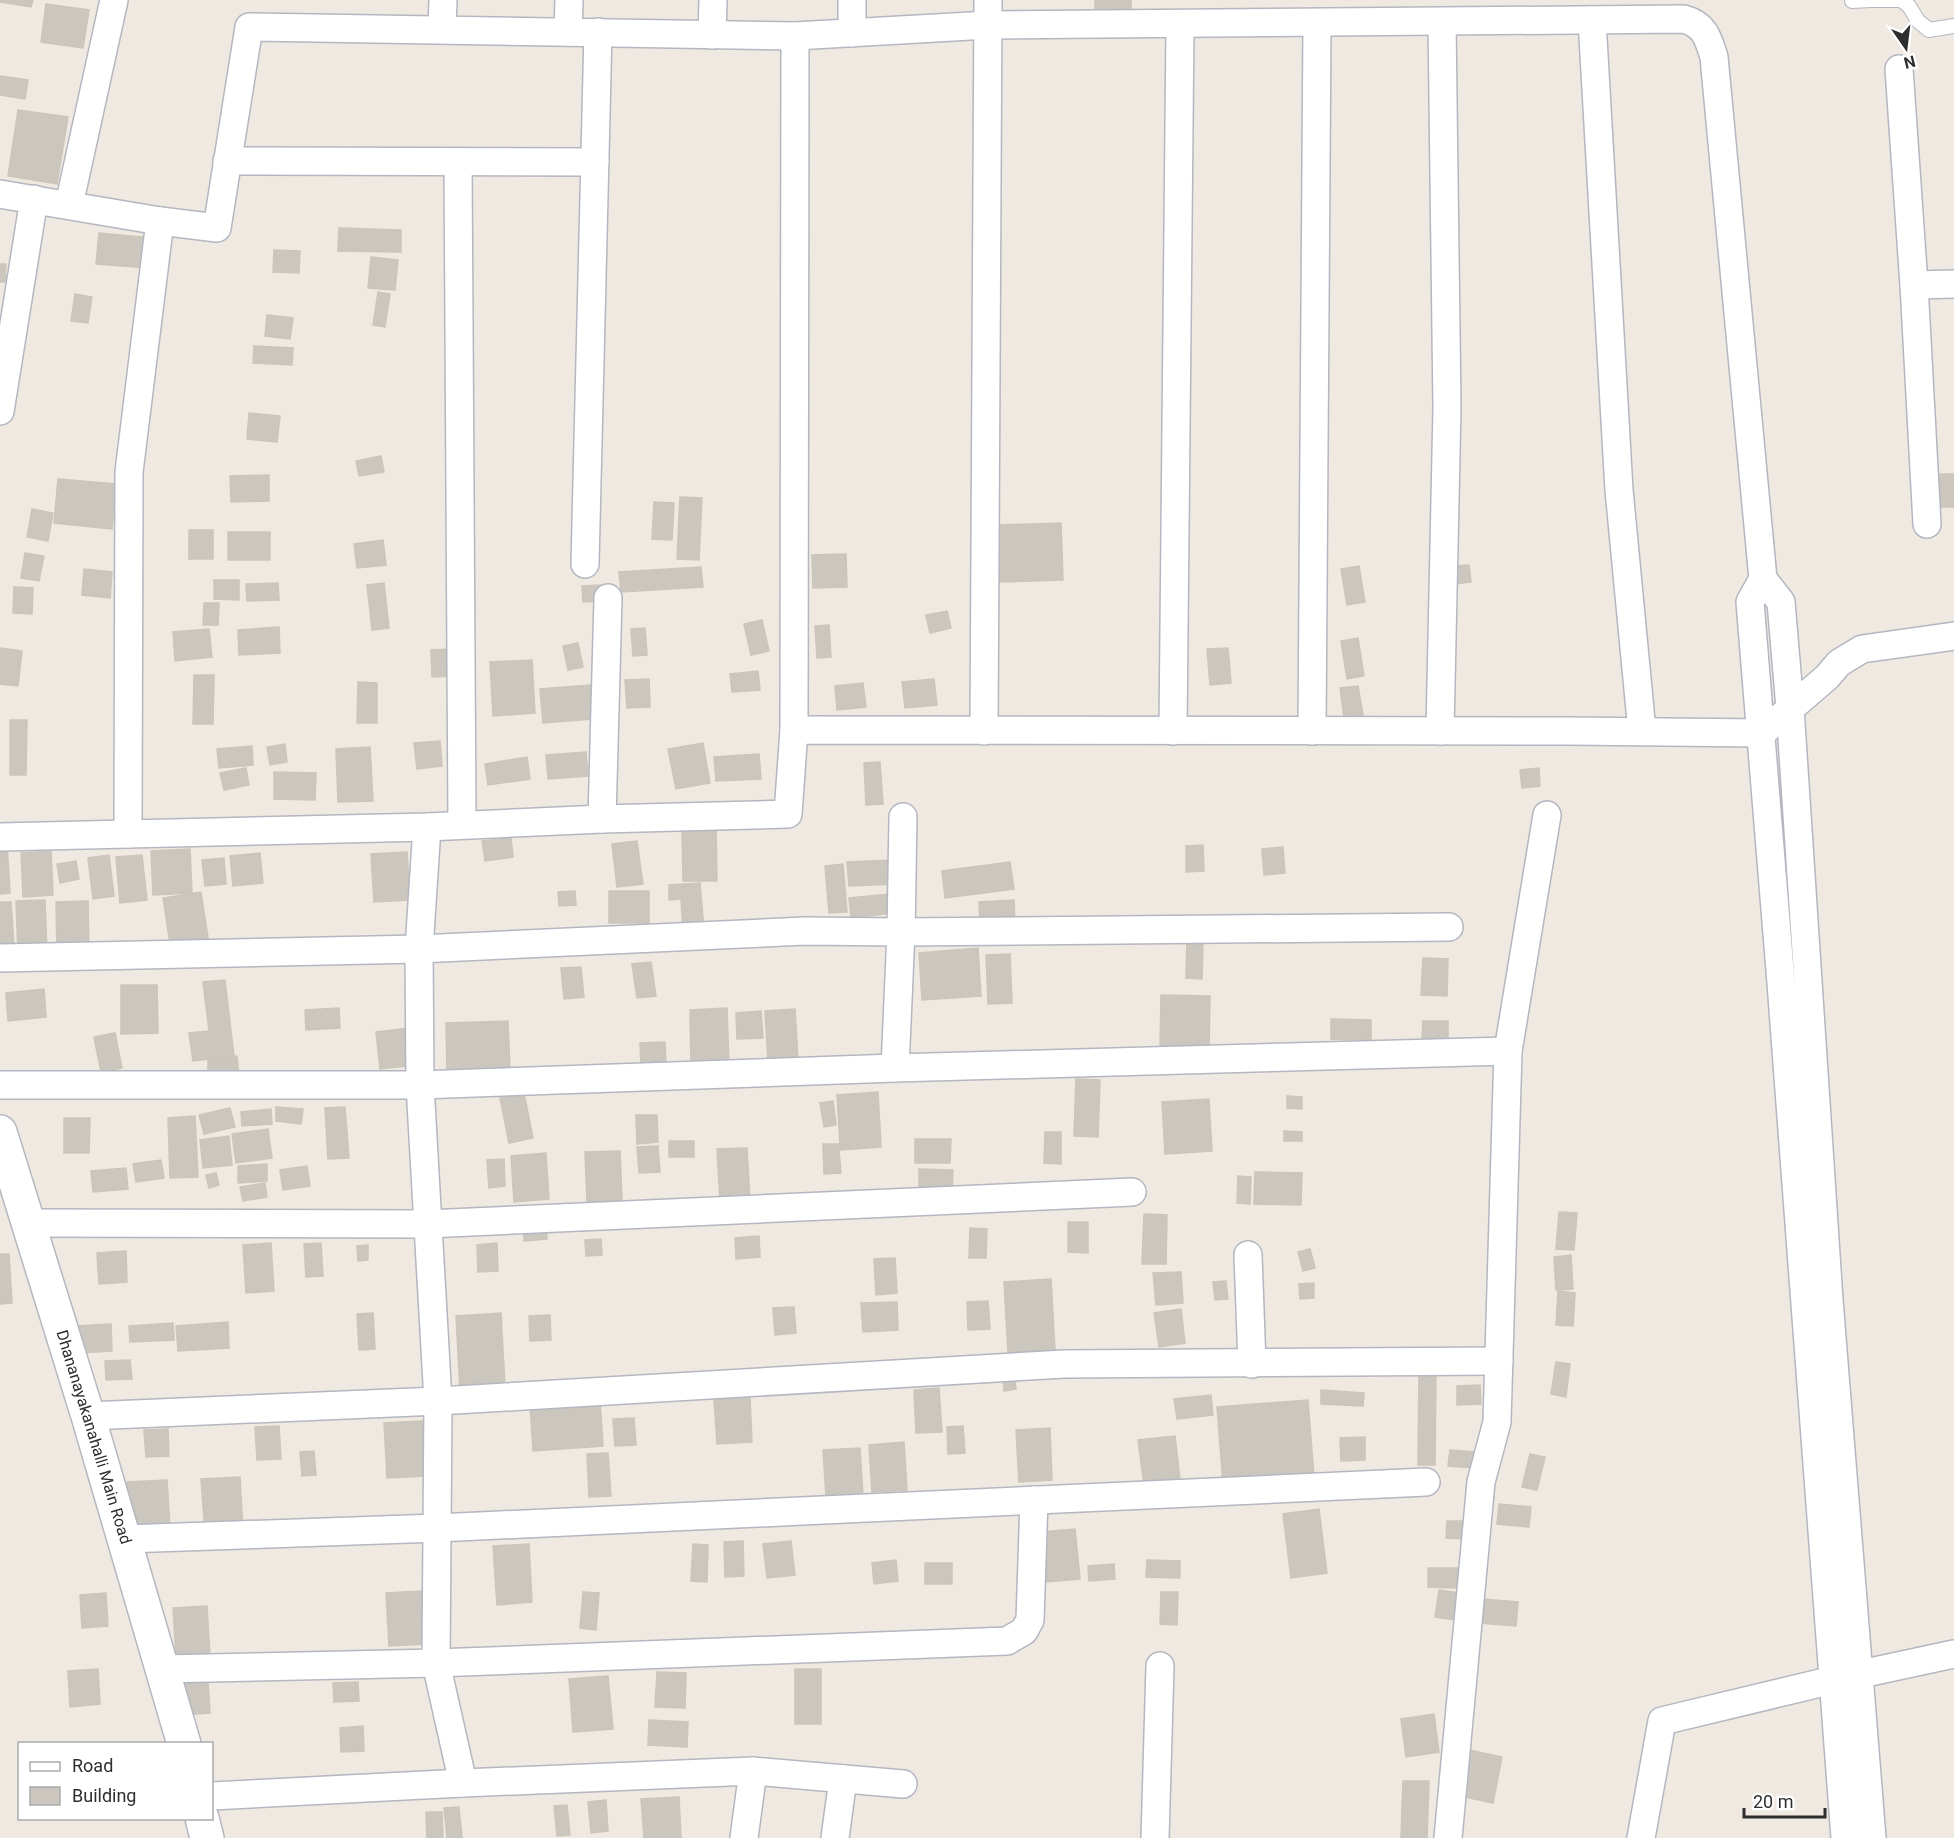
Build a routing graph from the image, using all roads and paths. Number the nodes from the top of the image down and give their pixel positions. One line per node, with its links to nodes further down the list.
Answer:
1 (114, 0): 26 (street)
2 (443, 0): 14 (street)
3 (569, 0): 15 (street)
4 (712, 0): 18 (street)
5 (852, 0): 17 (street)
6 (1871, 0): 7 (lane); 13 (lane)
7 (1852, 1)
8 (988, 13): 11 (street); 17 (street); 38 (street)
9 (1592, 20): 10 (street); 33 (street); 42 (street)
10 (1442, 22): 12 (street); 41 (street)
11 (1180, 24): 12 (street); 39 (street)
12 (1317, 24): 40 (street)
13 (1954, 26)
14 (442, 29): 15 (street); 21 (street)
15 (568, 32): 16 (street)
16 (598, 32): 18 (street); 23 (street)
17 (852, 33): 19 (street)
18 (712, 34): 19 (street)
19 (795, 36): 37 (street)
20 (1899, 69): 29 (street)
21 (227, 161): 22 (street); 27 (street)
22 (458, 162): 23 (street); 47 (street)
23 (595, 162): 32 (street)
24 (0, 194): 25 (street)
25 (34, 199): 26 (street); 30 (street)
26 (69, 206): 27 (street)
27 (160, 221): 49 (street)
28 (1954, 284): 29 (street)
29 (1914, 285): 31 (street)
30 (0, 411)
31 (1926, 524)
32 (585, 564)
33 (1763, 579): 36 (street); 43 (street)
34 (608, 598): 46 (street)
35 (1954, 636): 36 (street)
36 (1790, 708): 43 (street); 76 (street)
37 (794, 730): 38 (street); 46 (street)
38 (984, 731): 39 (street)
39 (1173, 731): 40 (street)
40 (1312, 731): 41 (street)
41 (1440, 731): 42 (street)
42 (1642, 731): 43 (street)
43 (1762, 733): 77 (street)
44 (1547, 815): 55 (street)
45 (903, 817): 52 (street)
46 (602, 819): 47 (street)
47 (462, 824): 48 (street)
48 (427, 827): 49 (street); 53 (street)
49 (128, 834): 50 (street)
50 (0, 837)
51 (1449, 927): 52 (street)
52 (902, 932): 53 (street); 56 (street)
53 (418, 949): 54 (street); 58 (street)
54 (0, 958)
55 (1508, 1051): 56 (street); 64 (street)
56 (895, 1068): 58 (street)
57 (0, 1085): 58 (street)
58 (420, 1085): 62 (street)
59 (0, 1132): 61 (street, Dhananayakanahalli Main Road)
60 (1132, 1192): 62 (street)
61 (28, 1222): 62 (street); 67 (street, Dhananayakanahalli Main Road)
62 (427, 1224): 66 (street)
63 (1248, 1255): 65 (street)
64 (1499, 1361): 65 (street); 89 (street)
65 (1252, 1364): 66 (street)
66 (438, 1401): 67 (street); 70 (street)
67 (88, 1416): 71 (street, Dhananayakanahalli Main Road)
68 (1426, 1482): 69 (street)
69 (1034, 1500): 70 (street); 73 (street)
70 (437, 1528): 71 (street); 73 (street)
71 (124, 1539): 75 (street, Dhananayakanahalli Main Road)
72 (1954, 1654): 76 (street)
73 (436, 1663): 75 (street); 81 (street)
74 (1160, 1666): 88 (street)
75 (162, 1669): 78 (street, Dhananayakanahalli Main Road)
76 (1859, 1675): 77 (street); 92 (street)
77 (1833, 1680): 90 (street); 91 (street)
78 (184, 1742)
79 (753, 1771): 80 (street); 81 (street); 86 (street)
80 (843, 1779): 82 (street); 87 (street)
81 (463, 1783): 83 (street)
82 (903, 1784)
83 (213, 1796)
84 (202, 1820): 85 (street)
85 (207, 1838)
86 (744, 1838)
87 (835, 1838)
88 (1155, 1838)
89 (1448, 1838)
90 (1641, 1838)
91 (1845, 1838)
92 (1872, 1838)

